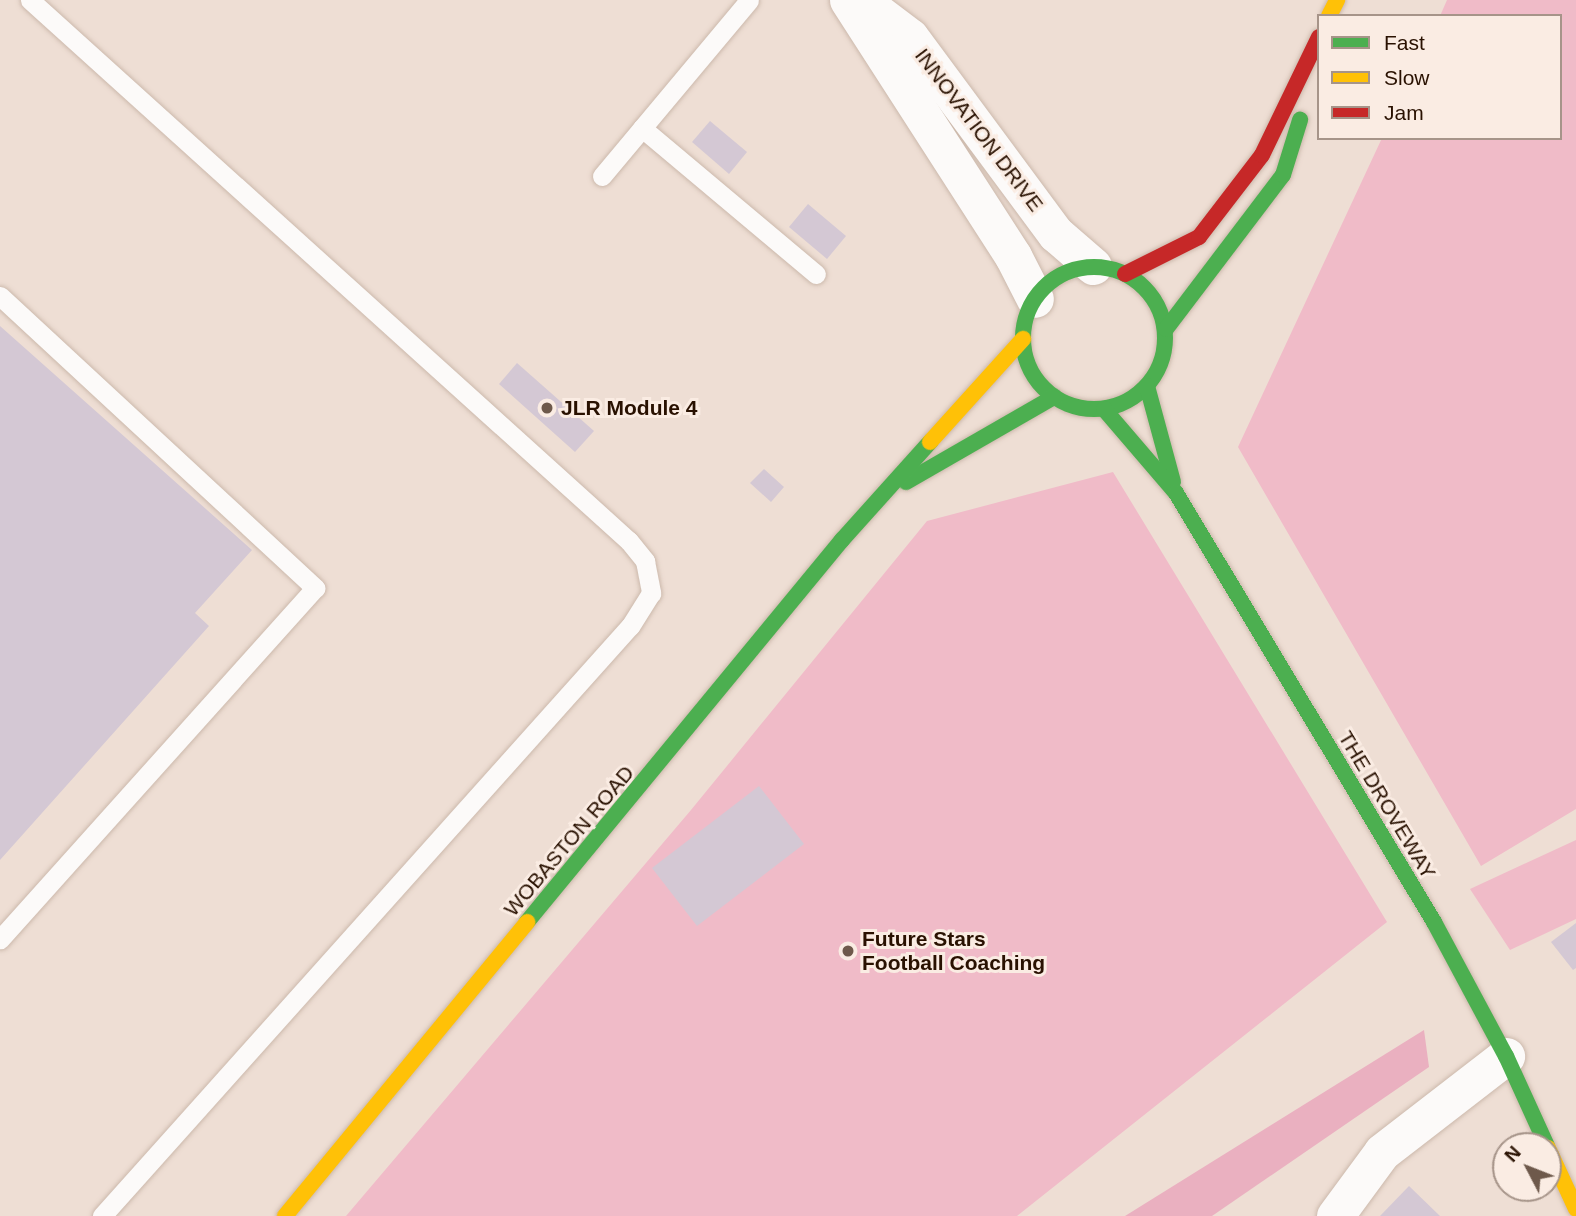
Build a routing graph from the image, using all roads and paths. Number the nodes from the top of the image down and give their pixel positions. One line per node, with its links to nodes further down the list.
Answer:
1 (30, 0): 25 (lane)
2 (749, 0): 7 (lane)
3 (848, 0): 12 (street, INNOVATION DRIVE)
4 (861, 0): 9 (street, INNOVATION DRIVE)
5 (1317, 41): 9 (street)
6 (1317, 67): 13 (street)
7 (642, 128): 8 (lane); 10 (lane)
8 (602, 176)
9 (1109, 270): 12 (street); 13 (street)
10 (816, 274)
11 (0, 296): 20 (lane)
12 (1035, 299): 14 (street)
13 (1166, 329): 15 (street)
14 (1023, 339): 16 (street); 18 (street, WOBASTON ROAD)
15 (1147, 386): 17 (street); 19 (street, THE DROVEWAY)
16 (1054, 397): 17 (street); 18 (street, WOBASTON ROAD)
17 (1104, 409): 19 (street, THE DROVEWAY)
18 (885, 492): 26 (street, WOBASTON ROAD)
19 (1176, 493): 21 (street, THE DROVEWAY)
20 (0, 939)
21 (1506, 1056): 22 (street, THE DROVEWAY); 27 (street)
22 (1541, 1132)
23 (1562, 1178): 24 (street, THE DROVEWAY)
24 (1576, 1209)
25 (102, 1216)
26 (285, 1216)
27 (1335, 1216)

